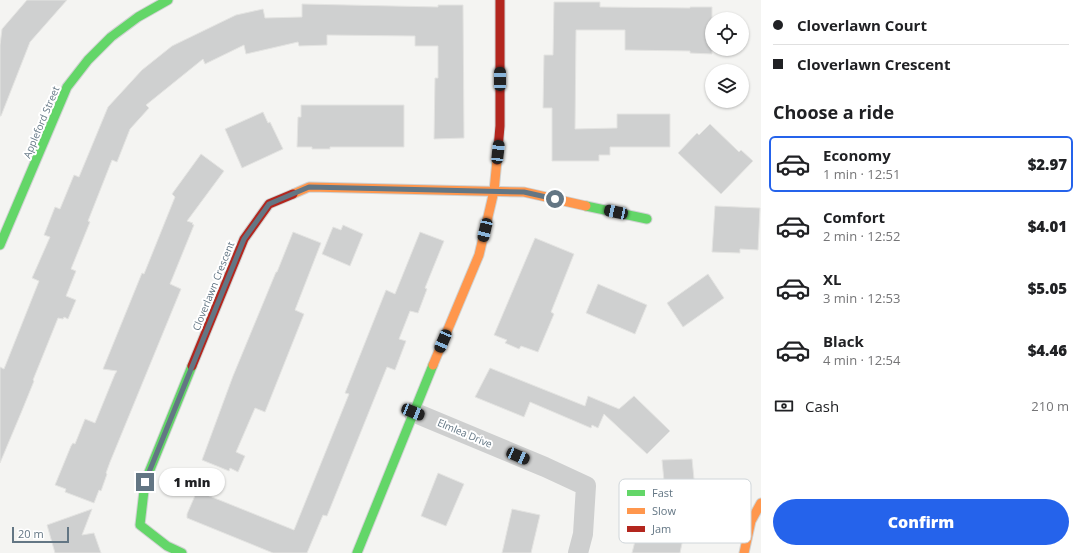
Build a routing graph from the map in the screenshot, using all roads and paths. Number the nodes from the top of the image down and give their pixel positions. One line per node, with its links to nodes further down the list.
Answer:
1 (168, 0): 5 (street, Appleford Street)
2 (500, 0): 3 (street)
3 (494, 191): 4 (street); 6 (street); 10 (street, Cloverlawn Crescent)
4 (647, 219)
5 (0, 245)
6 (413, 412): 11 (street); 12 (street, Elmlea Drive)
7 (761, 503): 8 (street)
8 (751, 521)
9 (746, 543): 13 (street)
10 (182, 553)
11 (357, 553)
12 (578, 553)
13 (744, 553)

